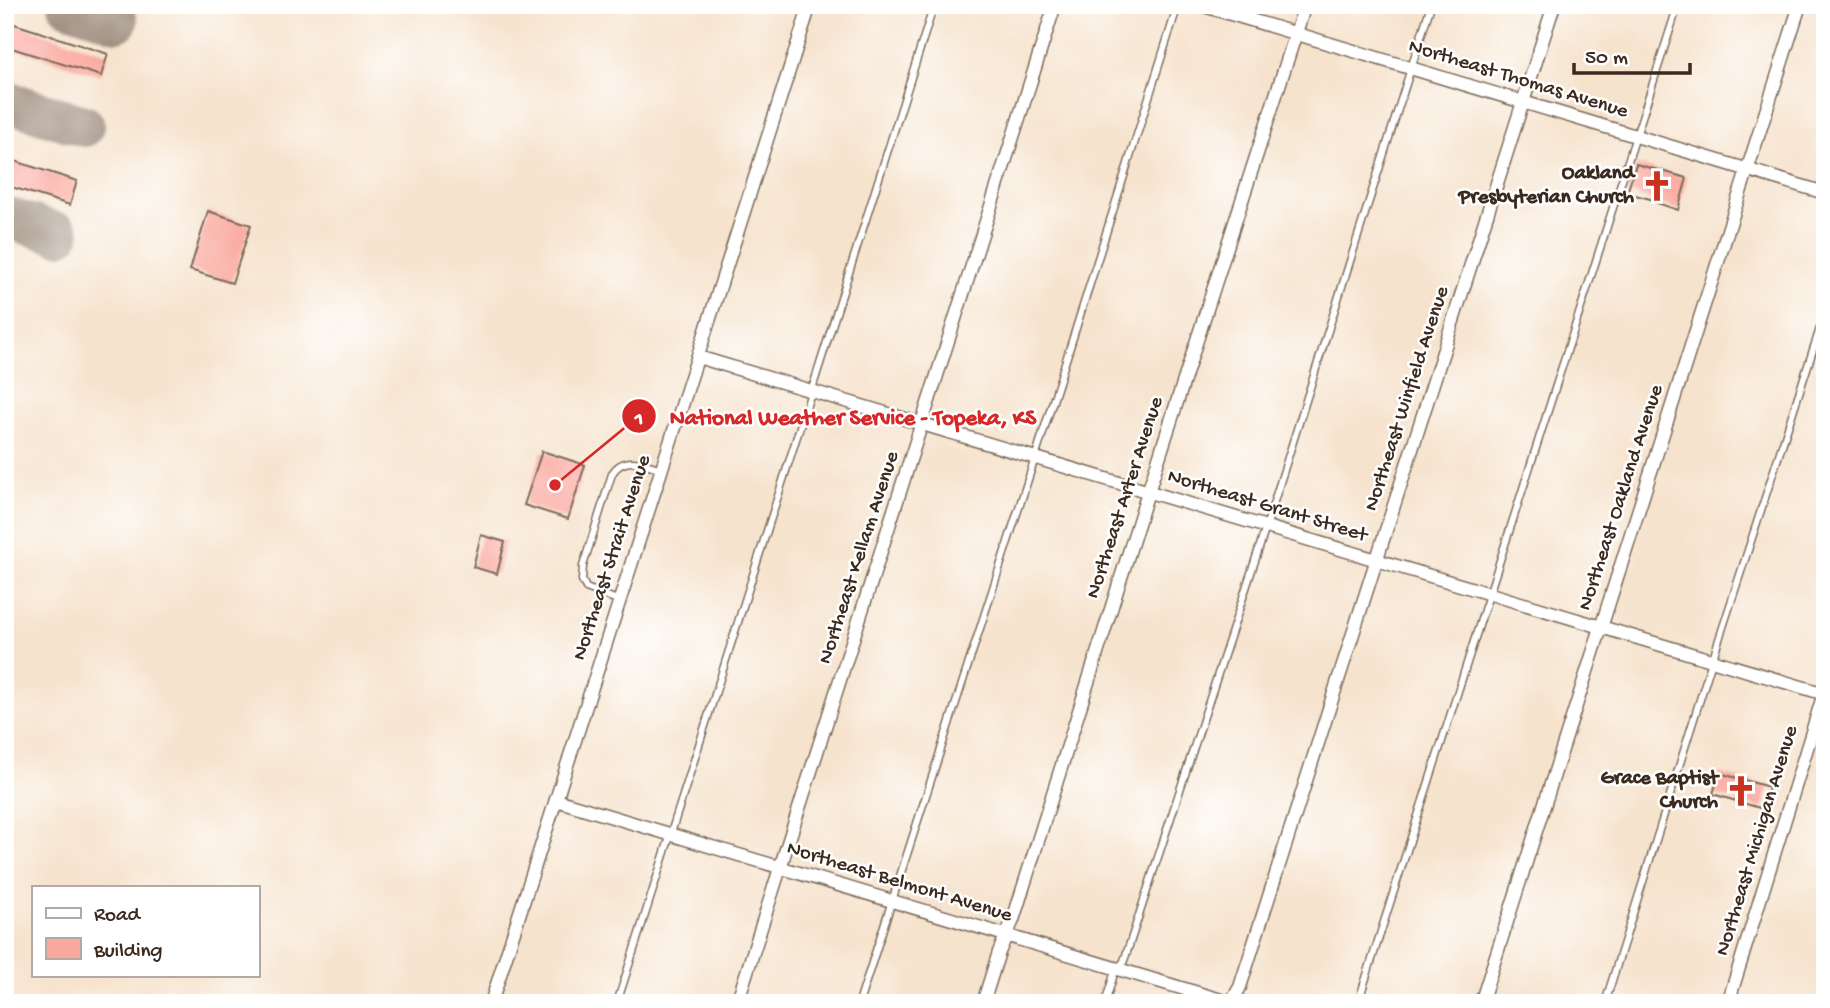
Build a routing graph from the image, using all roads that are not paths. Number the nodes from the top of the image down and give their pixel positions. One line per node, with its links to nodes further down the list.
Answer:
1 (810, 5): 18 (street, Northeast Strait Avenue)
2 (934, 5): 19 (lane)
3 (1055, 5): 20 (street, Northeast Kellam Avenue)
4 (1178, 5): 21 (lane)
5 (1200, 5): 11 (street, Northeast Thomas Avenue)
6 (1305, 5): 11 (street, Northeast Arter Avenue)
7 (1431, 5): 12 (lane)
8 (1554, 5): 13 (street, Northeast Winfield Avenue)
9 (1678, 5): 14 (lane)
10 (1800, 5): 15 (street, Northeast Oakland Avenue)
11 (1296, 33): 12 (street, Northeast Thomas Avenue); 23 (street, Northeast Arter Avenue)
12 (1411, 68): 13 (street, Northeast Thomas Avenue); 24 (lane)
13 (1524, 102): 14 (street, Northeast Thomas Avenue); 25 (street, Northeast Winfield Avenue)
14 (1637, 136): 15 (street, Northeast Thomas Avenue); 26 (lane)
15 (1747, 170): 16 (street, Northeast Thomas Avenue); 28 (street, Northeast Oakland Avenue)
16 (1825, 193)
17 (1825, 313): 29 (lane)
18 (698, 357): 19 (street, Northeast Grant Street); 22 (street, Northeast Strait Avenue)
19 (811, 391): 20 (street, Northeast Grant Street); 32 (lane)
20 (922, 424): 21 (street, Northeast Grant Street); 33 (street, Northeast Kellam Avenue)
21 (1035, 458): 23 (street, Northeast Grant Street); 34 (lane)
22 (662, 469): 27 (street, Northeast Strait Avenue); 27 (lane)
23 (1148, 492): 24 (street, Northeast Grant Street); 35 (street, Northeast Arter Avenue)
24 (1266, 527): 25 (street, Northeast Grant Street); 36 (lane)
25 (1376, 560): 26 (street, Northeast Grant Street); 43 (street, Northeast Winfield Avenue)
26 (1489, 594): 28 (street, Northeast Grant Street); 44 (lane)
27 (620, 601): 31 (street, Northeast Strait Avenue)
28 (1601, 628): 29 (street, Northeast Grant Street); 45 (street, Northeast Oakland Avenue)
29 (1712, 661): 30 (street, Northeast Grant Street); 46 (lane)
30 (1824, 693): 47 (street, Northeast Michigan Avenue)
31 (556, 800): 32 (street, Northeast Belmont Avenue); 37 (street, Northeast Strait Avenue)
32 (671, 835): 33 (street, Northeast Belmont Avenue); 38 (lane)
33 (781, 868): 34 (street, Northeast Belmont Avenue); 39 (street, Northeast Kellam Avenue)
34 (892, 901): 35 (street, Northeast Belmont Avenue); 40 (lane)
35 (1007, 935): 36 (street, Northeast Belmont Avenue); 41 (street, Northeast Arter Avenue)
36 (1116, 968): 42 (lane); 43 (street, Northeast Belmont Avenue)
37 (491, 1003)
38 (617, 1003)
39 (737, 1003)
40 (859, 1003)
41 (983, 1003)
42 (1105, 1003)
43 (1231, 1003)
44 (1358, 1003)
45 (1481, 1003)
46 (1605, 1003)
47 (1728, 1003)

